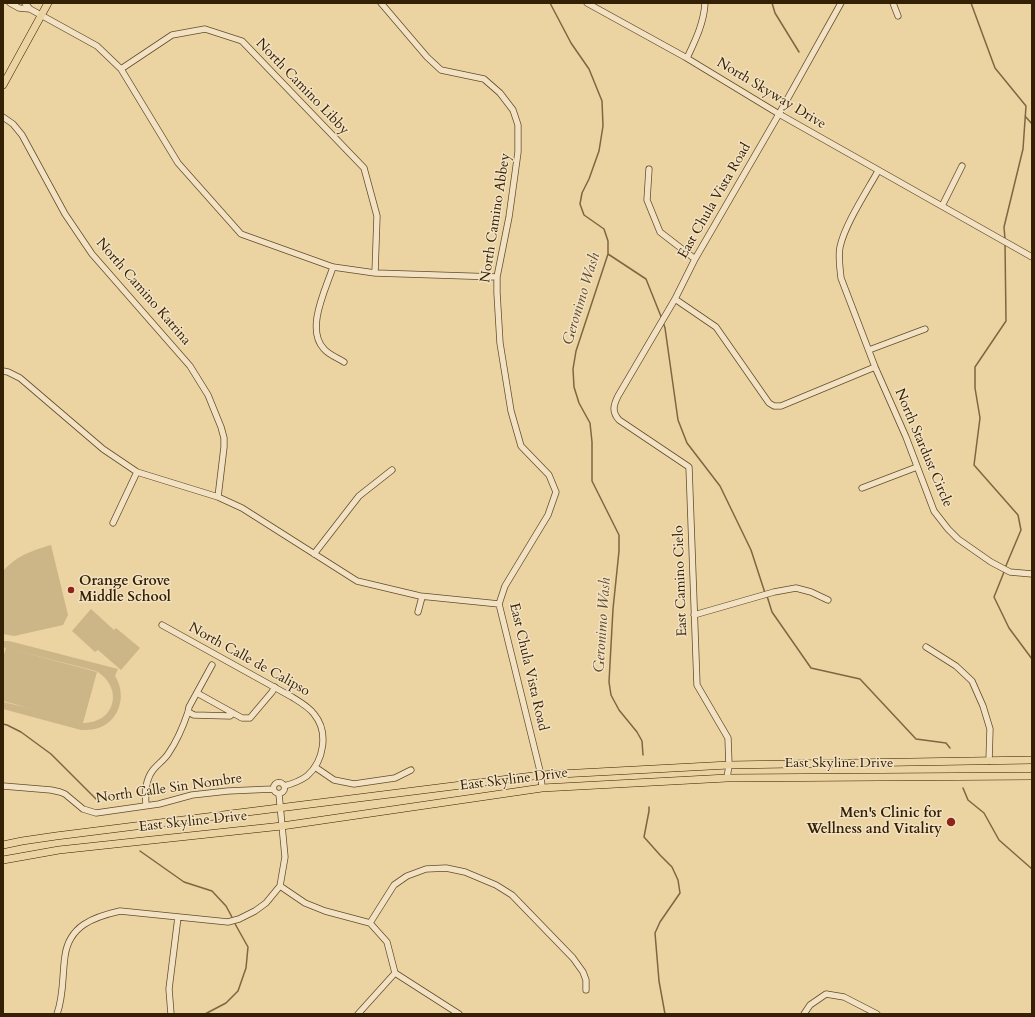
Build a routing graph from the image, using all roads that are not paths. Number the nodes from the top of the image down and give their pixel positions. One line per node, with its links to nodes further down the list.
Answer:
1 (10, 3): 9 (street)
2 (24, 3): 9 (street)
3 (48, 3): 10 (main road)
4 (381, 3): 25 (street, North Camino Abbey)
5 (587, 3): 12 (street, North Skyway Drive)
6 (704, 3): 12 (street)
7 (841, 3): 15 (street, East Chula Vista Road)
8 (893, 3): 11 (street)
9 (30, 9): 10 (street)
10 (41, 15): 13 (street); 14 (main road)
11 (898, 16)
12 (687, 58): 15 (street, North Skyway Drive)
13 (121, 69): 23 (street); 24 (street, North Camino Libby)
14 (3, 85)
15 (779, 114): 19 (street, North Skyway Drive); 22 (street, East Chula Vista Road)
16 (3, 117): 38 (street, North Camino Katrina)
17 (962, 166): 20 (street)
18 (649, 170): 22 (street)
19 (878, 171): 20 (street, North Skyway Drive); 28 (street, North Stardust Circle)
20 (942, 206): 21 (street, North Skyway Drive)
21 (1032, 257)
22 (695, 259): 26 (street, East Chula Vista Road)
23 (333, 267): 24 (street); 29 (street)
24 (375, 273): 25 (street)
25 (498, 277): 37 (street, North Camino Abbey)
26 (674, 298): 30 (street); 32 (street, East Chula Vista Road)
27 (925, 329): 28 (street)
28 (869, 350): 30 (street, North Stardust Circle)
29 (344, 362)
30 (875, 367): 33 (street, North Stardust Circle)
31 (3, 371): 35 (street)
32 (614, 413): 46 (street, East Camino Cielo)
33 (917, 467): 36 (street); 41 (street, North Stardust Circle)
34 (392, 470): 40 (street)
35 (137, 472): 38 (street); 39 (street)
36 (862, 488)
37 (556, 492): 44 (street, East Chula Vista Road)
38 (218, 497): 40 (street)
39 (113, 522)
40 (314, 554): 42 (street)
41 (1032, 574)
42 (422, 597): 44 (street); 45 (street)
43 (828, 600): 46 (street)
44 (499, 604): 59 (street, East Chula Vista Road)
45 (418, 612)
46 (694, 615): 56 (street, East Camino Cielo)
47 (162, 625): 50 (street, North Calle de Calipso)
48 (926, 647): 55 (street)
49 (212, 665): 51 (street)
50 (275, 687): 53 (street); 57 (street, North Calle de Calipso)
51 (197, 693): 52 (street); 53 (street)
52 (188, 712): 53 (street); 67 (street)
53 (233, 713)
54 (1032, 760): 55 (main road, East Skyline Drive)
55 (989, 761): 56 (main road, East Skyline Drive)
56 (729, 765): 59 (main road, East Skyline Drive); 61 (street, East Camino Cielo)
57 (315, 767): 58 (street); 63 (street, North Calle Sin Nombre)
58 (411, 770)
59 (541, 775): 64 (street, East Chula Vista Road); 68 (main road, East Skyline Drive)
60 (1032, 776): 61 (main road, East Skyline Drive)
61 (726, 778): 64 (main road, East Skyline Drive)
62 (3, 786): 67 (street, North Calle Sin Nombre)
63 (284, 786): 65 (street, North Calle Sin Nombre); 66 (street)
64 (542, 788): 69 (main road, East Skyline Drive)
65 (274, 789): 66 (street); 67 (street, North Calle Sin Nombre)
66 (279, 794): 68 (street)
67 (146, 806)
68 (280, 808): 69 (street); 70 (main road, East Skyline Drive)
69 (282, 826): 71 (main road, East Skyline Drive); 72 (street)
70 (3, 845)
71 (3, 860)
72 (280, 886): 73 (street); 74 (street)
73 (178, 917): 77 (street); 78 (street)
74 (370, 923): 75 (street); 76 (street)
75 (395, 973): 79 (street); 80 (street)
76 (586, 990)
77 (56, 1014)
78 (171, 1014)
79 (358, 1014)
80 (459, 1014)
81 (804, 1014): 82 (street)
82 (877, 1014)

